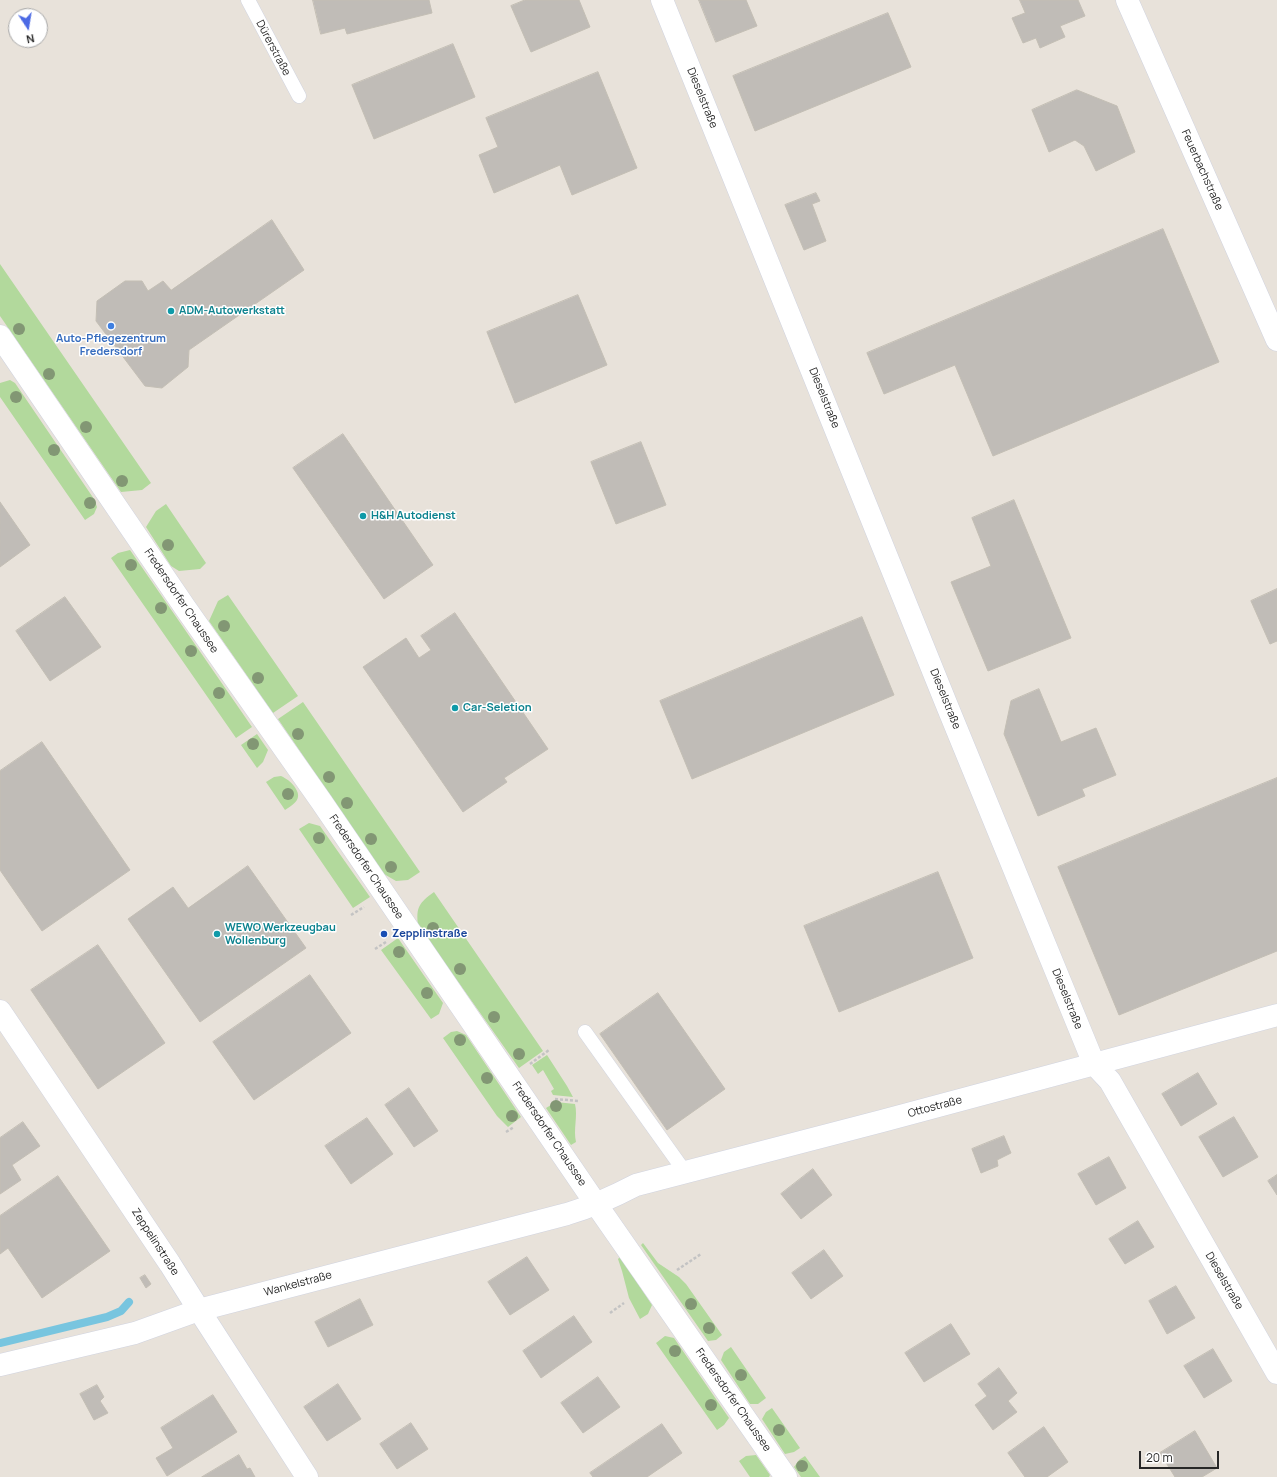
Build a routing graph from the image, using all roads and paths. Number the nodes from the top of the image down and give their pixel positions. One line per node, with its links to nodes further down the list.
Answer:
1 (248, 0): 4 (lane, Dürerstraße)
2 (662, 0): 11 (street, Dieselstraße)
3 (1127, 0): 6 (street, Feuerbachstraße)
4 (299, 96)
5 (0, 336): 16 (street, Fredersdorfer Chaussee)
6 (1277, 340)
7 (0, 1010): 20 (street, Zeppelinstraße)
8 (1277, 1015): 11 (street, Ottostraße)
9 (585, 1032): 15 (lane)
10 (549, 1050): 12 (path)
11 (1094, 1064): 15 (street, Ottostraße); 23 (street, Dieselstraße)
12 (526, 1067)
13 (547, 1099): 14 (path)
14 (579, 1101)
15 (685, 1172): 16 (street, Ottostraße)
16 (596, 1204): 20 (street, Wankelstraße); 25 (street, Fredersdorfer Chaussee)
17 (701, 1254): 18 (path)
18 (677, 1270)
19 (624, 1303): 21 (path)
20 (199, 1310): 22 (street, Wankelstraße); 24 (street, Zeppelinstraße)
21 (610, 1313)
22 (0, 1366)
23 (1277, 1372)
24 (307, 1477)
25 (786, 1477)

